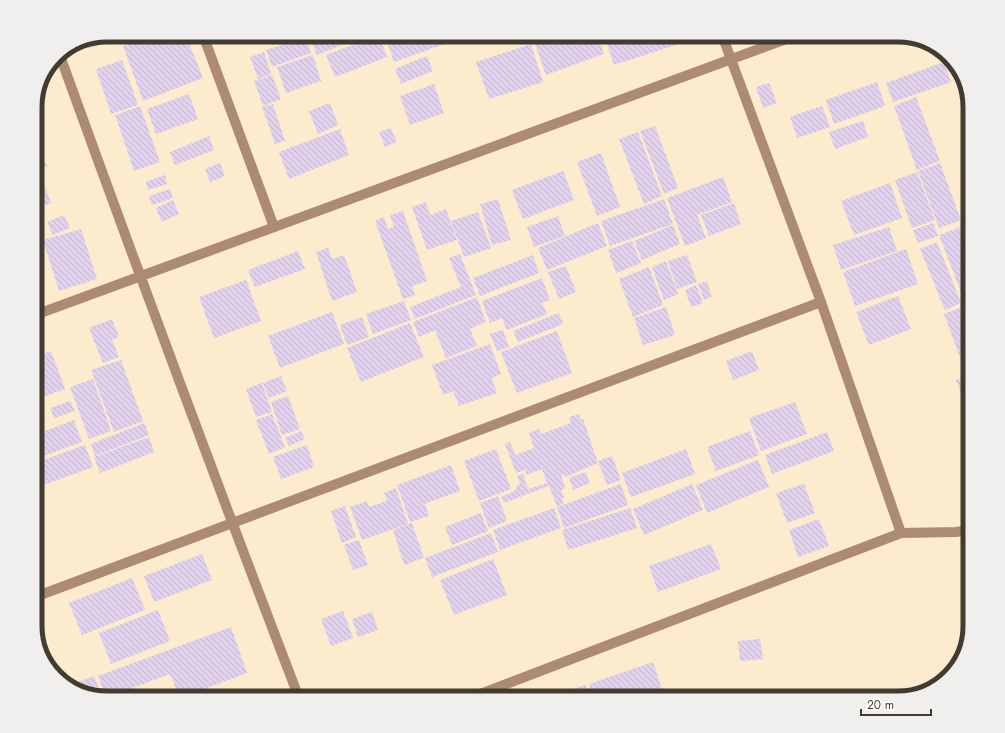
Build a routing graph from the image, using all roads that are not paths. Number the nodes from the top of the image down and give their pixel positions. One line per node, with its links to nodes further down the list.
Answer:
1 (206, 42): 6 (street)
2 (725, 42): 4 (street)
3 (778, 42): 4 (street)
4 (731, 59): 6 (street); 8 (street)
5 (62, 60): 7 (street)
6 (274, 227): 7 (street)
7 (139, 276): 9 (street); 10 (street)
8 (821, 302): 10 (street); 12 (street)
9 (42, 312)
10 (232, 524): 13 (street); 14 (street)
11 (963, 531): 12 (street)
12 (901, 533): 15 (street)
13 (42, 594)
14 (297, 691)
15 (488, 691)

